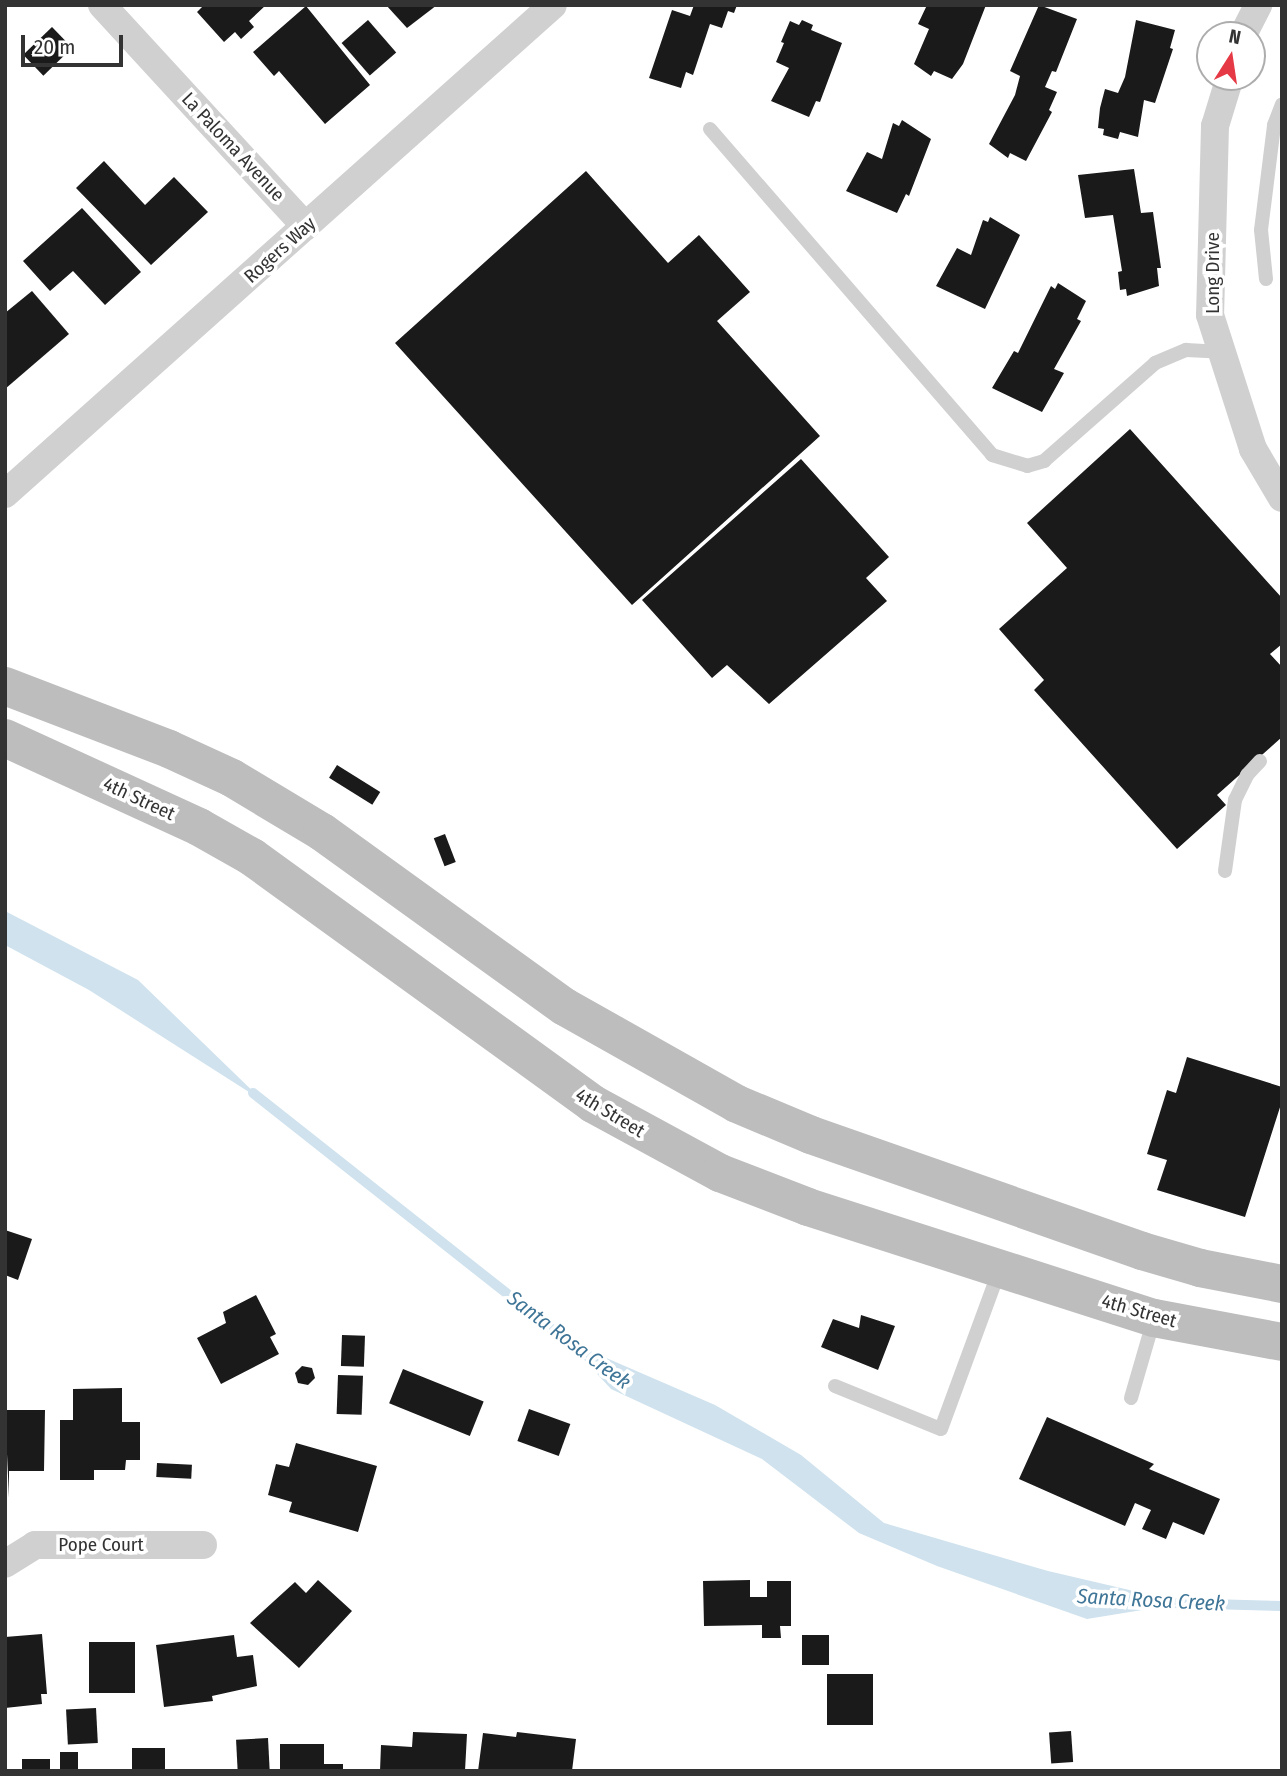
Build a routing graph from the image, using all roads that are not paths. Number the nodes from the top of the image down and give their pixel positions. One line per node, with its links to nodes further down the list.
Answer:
1 (102, 5): 8 (street, La Paloma Avenue)
2 (553, 5): 8 (street, Rogers Way)
3 (1258, 5): 4 (street)
4 (1250, 21)
5 (1226, 91): 10 (street, Long Drive)
6 (1282, 104): 9 (lane)
7 (710, 129): 10 (lane)
8 (306, 227): 11 (street, Rogers Way)
9 (1266, 279)
10 (1222, 352): 12 (street, Long Drive)
11 (5, 494)
12 (1282, 498)
13 (5, 686): 18 (main road)
14 (5, 738): 17 (main road, 4th Street)
15 (1261, 761): 16 (lane)
16 (1225, 871)
17 (1000, 1268): 19 (main road, 4th Street); 21 (lane)
18 (1282, 1284)
19 (1154, 1318): 20 (main road, 4th Street); 22 (lane)
20 (1282, 1342)
21 (835, 1385)
22 (1130, 1398)
23 (203, 1545): 24 (street, Pope Court)
24 (5, 1564)

